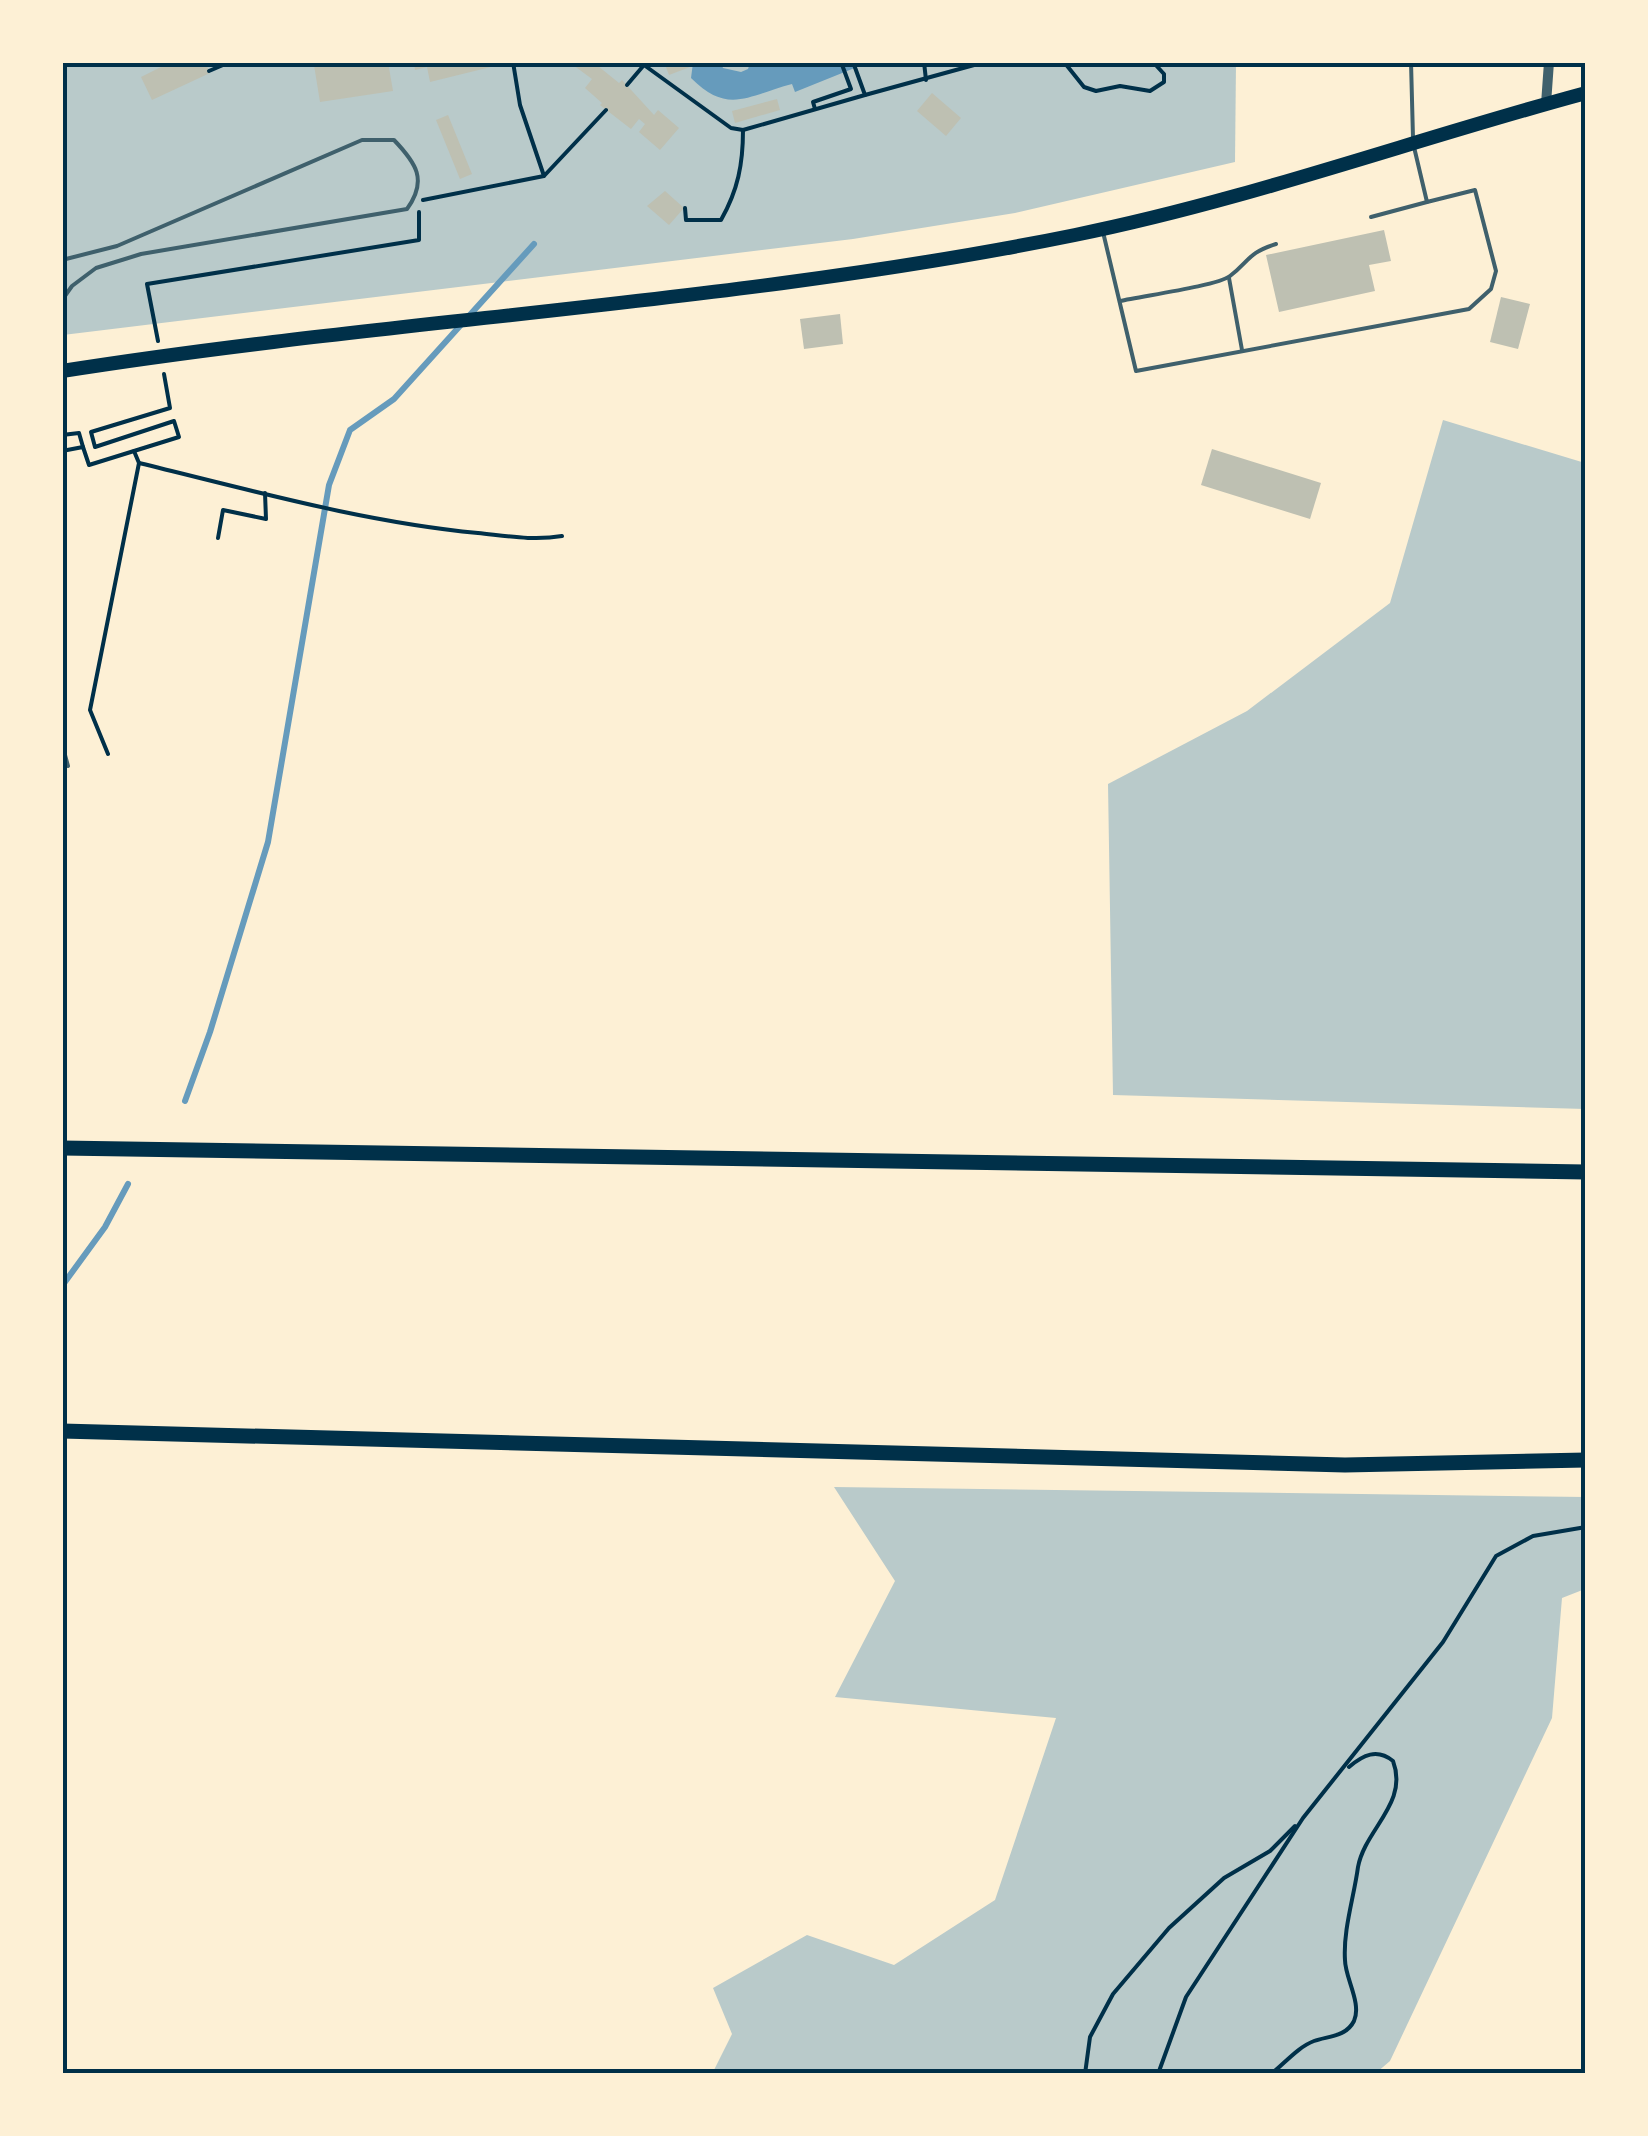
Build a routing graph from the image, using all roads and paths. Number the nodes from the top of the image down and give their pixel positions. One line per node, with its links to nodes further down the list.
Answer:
1 (230, 62): 13 (path)
2 (513, 62): 23 (path)
3 (842, 62): 19 (path)
4 (852, 62): 17 (path)
5 (985, 62): 11 (path)
6 (1064, 62): 7 (path)
7 (1153, 62)
8 (1411, 62): 22 (lane)
9 (1549, 62): 18 (street)
10 (642, 64): 15 (path); 21 (path)
11 (970, 65): 14 (path)
12 (925, 66): 14 (path)
13 (209, 71)
14 (926, 80): 17 (path)
15 (627, 86)
16 (1586, 94): 18 (main road)
17 (865, 96): 19 (path)
18 (1546, 104): 22 (main road)
19 (814, 109): 21 (path)
20 (606, 110): 23 (path)
21 (744, 130): 27 (path)
22 (1414, 144): 26 (lane); 29 (main road)
23 (544, 176): 25 (path)
24 (418, 194): 25 (path); 32 (lane); 34 (lane)
25 (418, 201): 31 (path)
26 (1427, 202): 28 (lane); 36 (lane)
27 (685, 208)
28 (1371, 217)
29 (1102, 229): 35 (lane); 37 (main road)
30 (1276, 244): 33 (lane)
31 (304, 256)
32 (62, 260)
33 (1229, 278): 35 (lane); 36 (lane)
34 (62, 300)
35 (1120, 301): 36 (lane)
36 (1242, 350)
37 (62, 371)
38 (62, 436): 40 (path)
39 (132, 436): 42 (path)
40 (82, 448): 41 (path); 42 (path)
41 (62, 451)
42 (134, 451): 43 (path)
43 (140, 463): 44 (path); 48 (path)
44 (265, 493): 45 (path); 46 (path)
45 (562, 536)
46 (218, 538)
47 (62, 744): 49 (lane)
48 (108, 754)
49 (68, 766)
50 (62, 1148): 51 (highway)
51 (1586, 1172)
52 (62, 1431): 53 (highway)
53 (1586, 1460)
54 (1586, 1527): 55 (path)
55 (1335, 1781): 56 (path); 59 (path)
56 (1303, 1818): 57 (path); 58 (path)
57 (1085, 2074)
58 (1158, 2074)
59 (1271, 2074)

